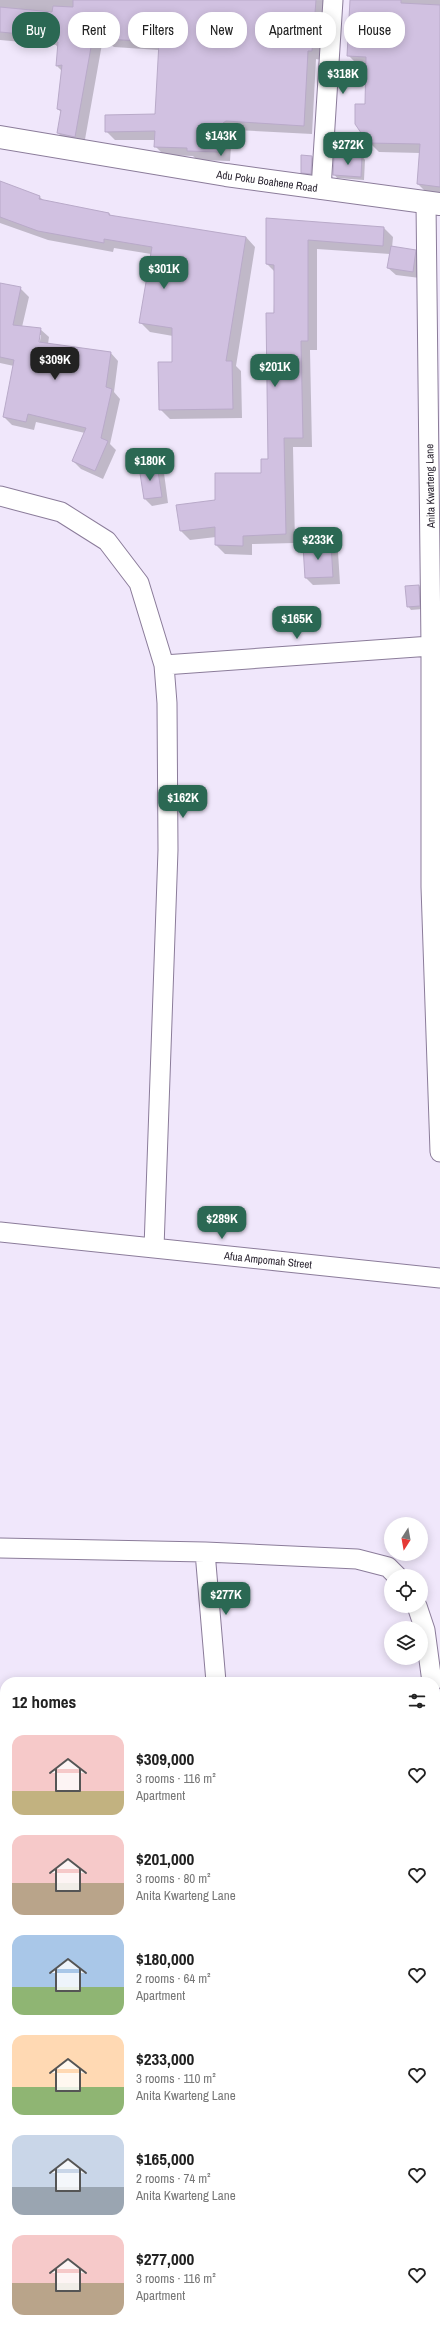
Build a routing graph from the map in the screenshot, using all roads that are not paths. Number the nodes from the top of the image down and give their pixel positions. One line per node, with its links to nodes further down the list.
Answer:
1 (333, 0): 3 (street)
2 (0, 137): 3 (street, Adu Poku Boahene Road)
3 (321, 189): 4 (street, Adu Poku Boahene Road)
4 (433, 204): 6 (street, Anita Kwarteng Lane)
5 (0, 496): 7 (street)
6 (431, 646): 7 (street); 8 (street, Anita Kwarteng Lane)
7 (164, 665): 10 (street)
8 (440, 1152)
9 (0, 1232): 10 (street, Afua Ampomah Street)
10 (154, 1248): 11 (street, Afua Ampomah Street)
11 (440, 1278)
12 (0, 1548): 13 (street)
13 (205, 1552): 14 (street); 16 (street)
14 (390, 1569)
15 (419, 1613): 17 (street)
16 (216, 1677)
17 (431, 1677)

